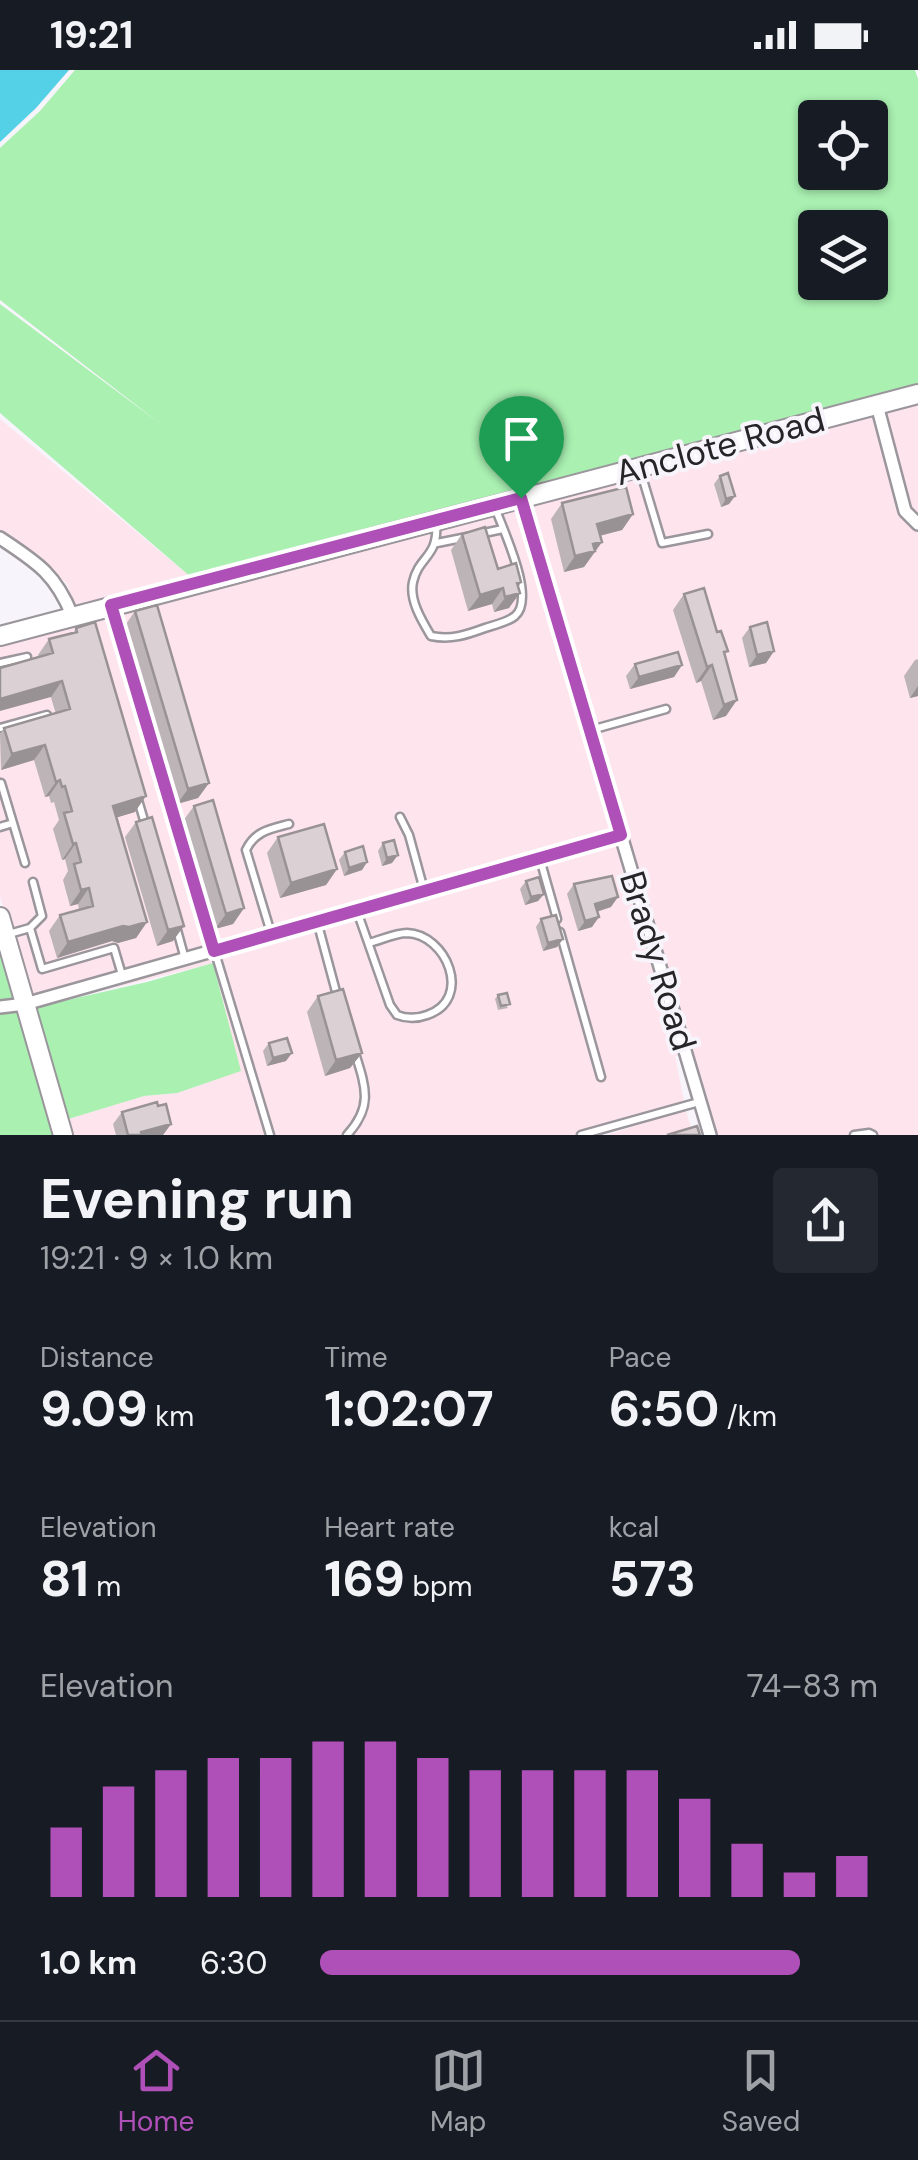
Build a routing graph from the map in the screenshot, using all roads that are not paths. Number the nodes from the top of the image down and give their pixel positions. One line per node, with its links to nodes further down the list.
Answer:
1 (918, 394): 2 (street, Anclote Road)
2 (876, 405): 3 (street, Anclote Road); 7 (street)
3 (636, 468): 4 (street, Anclote Road); 9 (lane)
4 (521, 498): 5 (street, Anclote Road); 12 (street, Brady Road)
5 (494, 506): 6 (street, Anclote Road); 8 (lane)
6 (436, 520): 11 (lane); 14 (street, Anclote Road)
7 (918, 524)
8 (503, 530): 11 (lane); 13 (lane)
9 (708, 534)
10 (0, 538): 15 (street)
11 (437, 543): 13 (lane)
12 (544, 578): 13 (lane); 23 (street, Brady Road)
13 (522, 586)
14 (111, 605): 15 (street, Anclote Road); 43 (lane)
15 (78, 614): 16 (lane); 17 (street, Anclote Road)
16 (89, 631)
17 (0, 636)
18 (28, 657): 19 (lane)
19 (0, 663)
20 (666, 710): 23 (lane)
21 (47, 715): 22 (lane)
22 (0, 728)
23 (590, 730): 30 (street, Brady Road)
24 (1, 784): 27 (lane)
25 (138, 800): 31 (lane)
26 (400, 817): 35 (lane)
27 (13, 823): 29 (lane); 33 (lane)
28 (289, 824): 41 (lane)
29 (0, 827)
30 (621, 835): 32 (street); 51 (street, Brady Road)
31 (149, 838)
32 (540, 858): 35 (street); 50 (lane)
33 (25, 862)
34 (32, 882): 40 (lane)
35 (424, 891): 36 (street)
36 (356, 910): 37 (street); 42 (lane)
37 (317, 921): 41 (street); 48 (lane)
38 (175, 925): 44 (lane)
39 (3, 926): 40 (lane); 46 (street)
40 (30, 928): 45 (lane)
41 (271, 934): 43 (street)
42 (369, 943): 42 (lane)
43 (214, 951): 44 (street); 53 (lane)
44 (185, 959): 45 (street)
45 (122, 976): 46 (street)
46 (25, 1004): 47 (street); 52 (street)
47 (0, 1007)
48 (342, 1011)
49 (352, 1040): 54 (lane)
50 (602, 1077)
51 (700, 1102): 55 (lane); 56 (street, Brady Road)
52 (63, 1135)
53 (270, 1135)
54 (347, 1135)
55 (581, 1135)
56 (710, 1135)
57 (854, 1135): 58 (lane)
58 (873, 1135)

